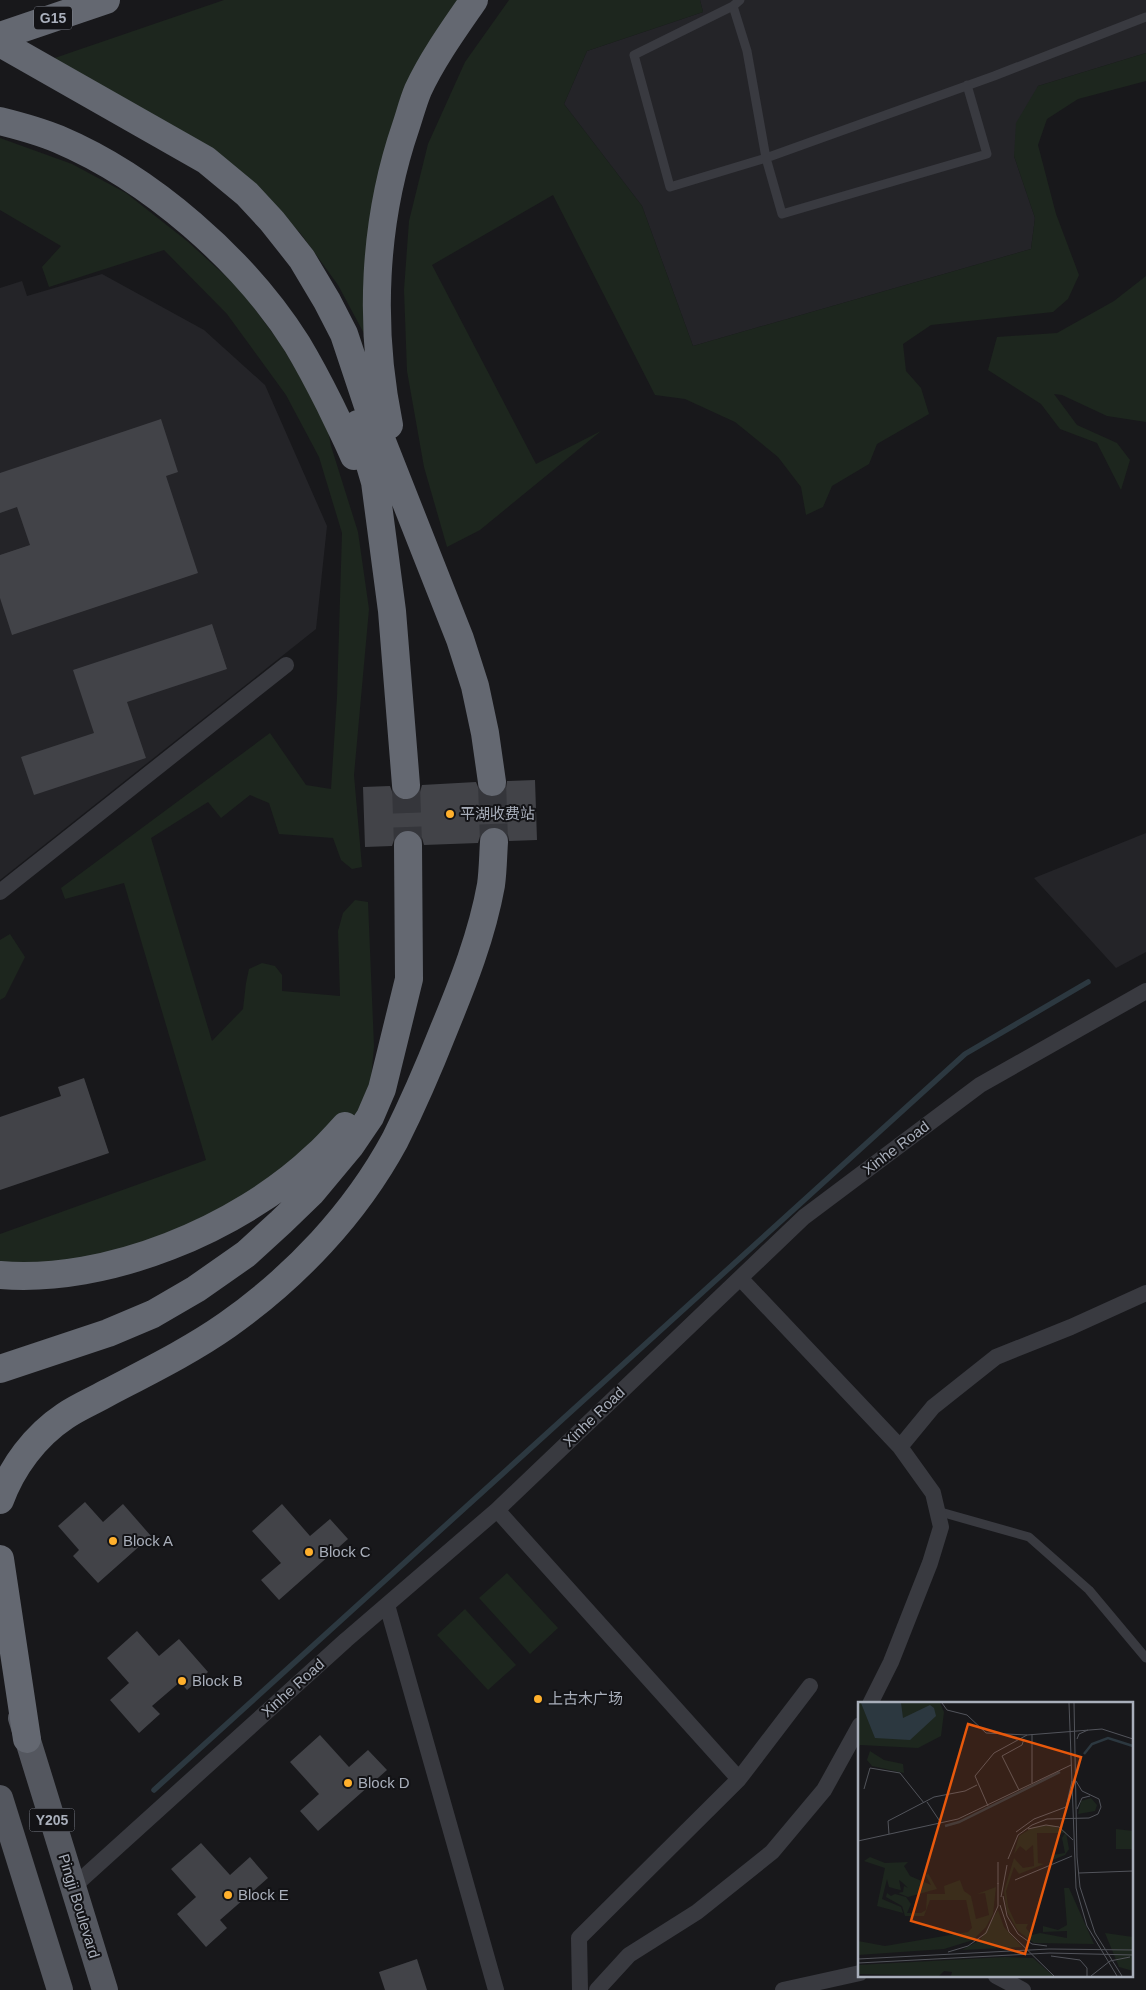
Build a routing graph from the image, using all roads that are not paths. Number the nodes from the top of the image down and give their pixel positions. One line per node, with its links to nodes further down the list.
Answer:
1 (106, 0): 5 (highway, G15)
2 (474, 0): 12 (highway)
3 (736, 3): 11 (lane); 11 (lane)
4 (1146, 16): 8 (lane)
5 (0, 36)
6 (0, 43): 9 (highway)
7 (0, 61): 9 (highway)
8 (967, 85): 11 (lane); 11 (lane)
9 (100, 107): 12 (highway); 13 (highway)
10 (0, 121): 13 (highway)
11 (766, 158)
12 (441, 594): 15 (highway)
13 (392, 611): 16 (highway)
14 (286, 665): 19 (street)
15 (492, 782)
16 (406, 785)
17 (494, 842): 21 (highway)
18 (408, 845): 20 (highway)
19 (0, 892)
20 (409, 979): 23 (highway); 26 (highway)
21 (465, 979): 27 (highway); 29 (highway)
22 (1142, 998): 24 (street, Xinhe Road)
23 (0, 1275)
24 (740, 1278): 28 (street); 30 (street, Xinhe Road)
25 (1146, 1293): 28 (street)
26 (0, 1370)
27 (0, 1389)
28 (900, 1447): 31 (street)
29 (0, 1500)
30 (497, 1510): 33 (street, Xinhe Road); 40 (street)
31 (937, 1511): 35 (lane); 37 (street)
32 (0, 1559): 39 (highway)
33 (387, 1605): 42 (street, Xinhe Road); 47 (street)
34 (0, 1650): 39 (main road, Pingji Boulevard / Y205)
35 (1146, 1658)
36 (810, 1686): 40 (street)
37 (871, 1702)
38 (858, 1730): 49 (street)
39 (28, 1739): 42 (main road, Pingji Boulevard / Y205)
40 (739, 1780): 48 (street)
41 (0, 1798): 45 (main road, Y205)
42 (73, 1887): 46 (main road, Pingji Boulevard / Y205)
43 (858, 1973): 50 (street)
44 (1000, 1978): 51 (street)
45 (60, 1990)
46 (105, 1990)
47 (496, 1990)
48 (580, 1990)
49 (597, 1990)
50 (783, 1990)
51 (1024, 1990)

